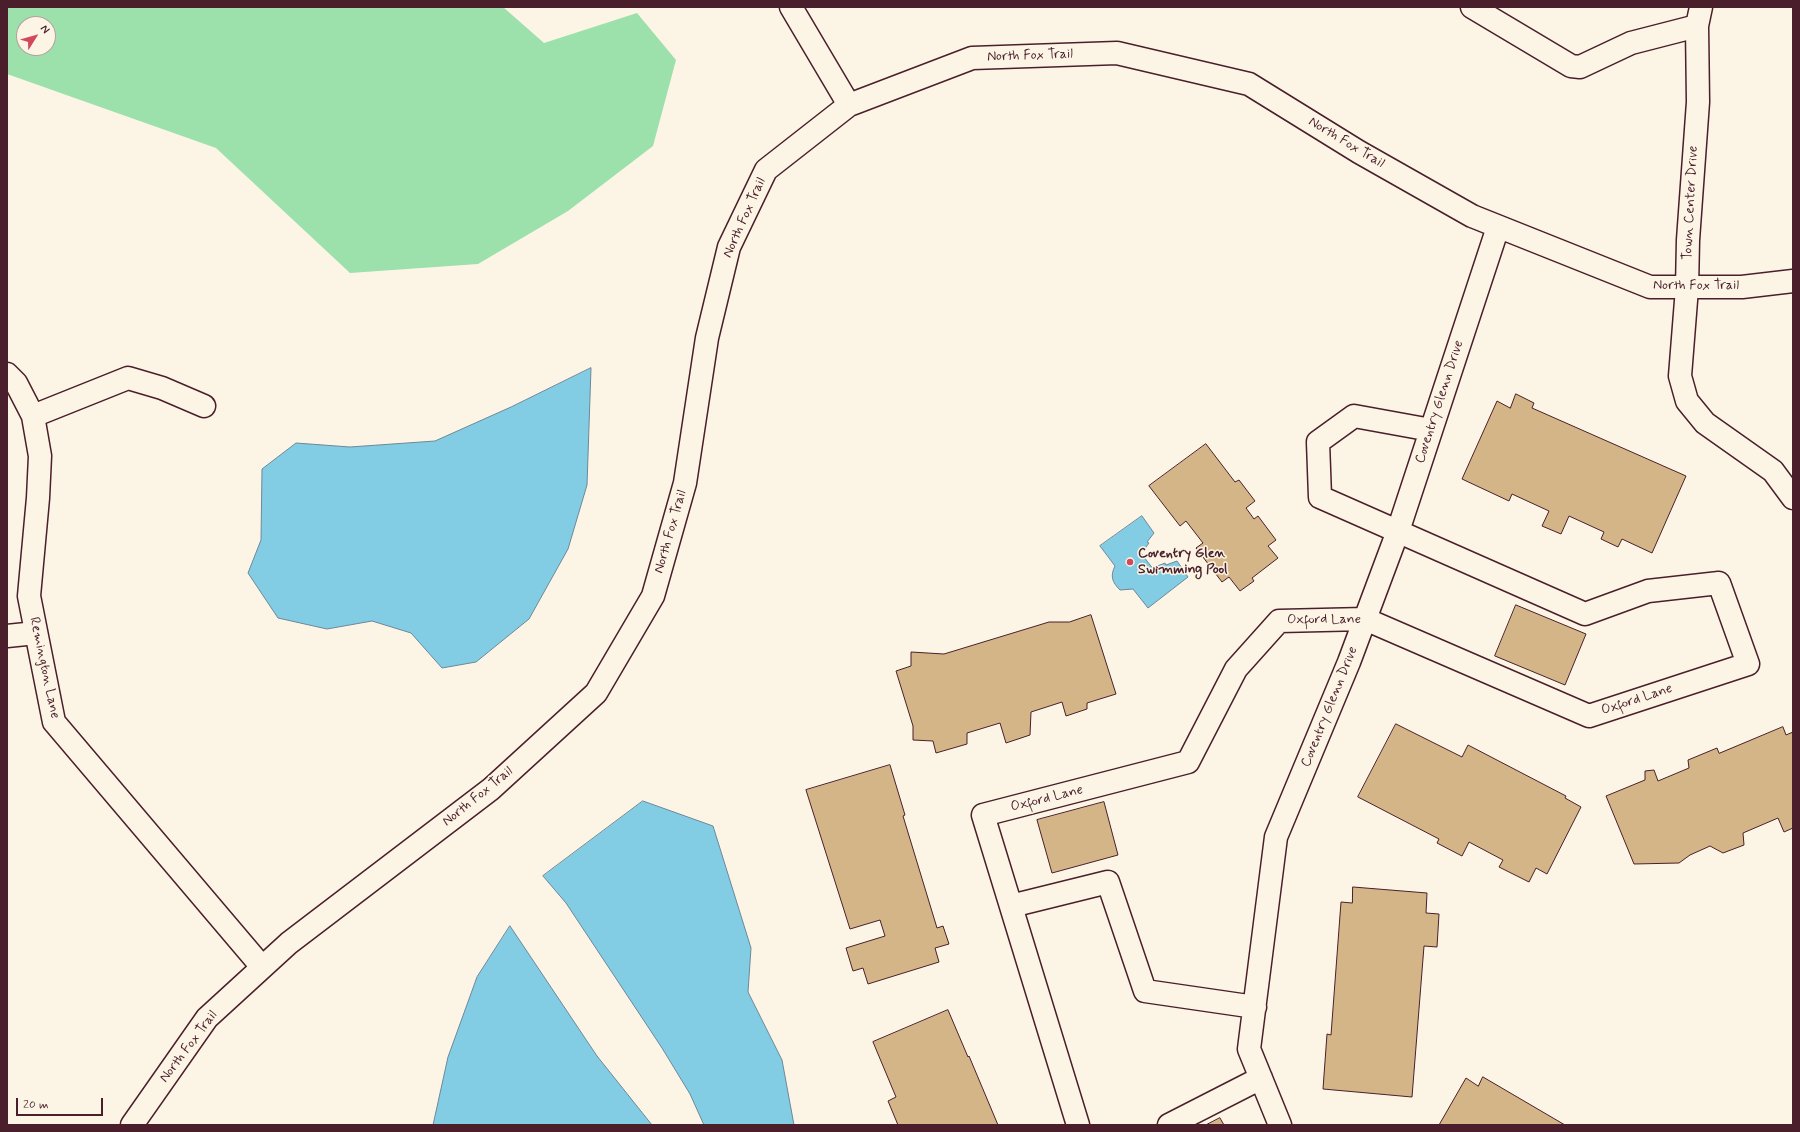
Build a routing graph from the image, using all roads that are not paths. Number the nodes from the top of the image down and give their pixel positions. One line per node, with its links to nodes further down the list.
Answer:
1 (791, 7): 4 (street)
2 (1472, 7): 3 (street)
3 (1699, 17): 7 (street, Town Center Drive)
4 (849, 105): 5 (street, North Fox Trail); 18 (street, North Fox Trail)
5 (1498, 227): 7 (street, North Fox Trail); 11 (street, Coventry Glenn Drive)
6 (1793, 281): 7 (street, North Fox Trail)
7 (1687, 288): 12 (street, Town Center Drive)
8 (7, 374): 10 (street, Remington Lane)
9 (204, 406): 10 (street)
10 (33, 416): 15 (street, Remington Lane)
11 (1431, 430): 13 (street, Coventry Glenn Drive); 13 (street, Oxford Lane)
12 (1793, 498)
13 (1398, 531): 14 (street, Coventry Glenn Drive); 14 (street, Oxford Lane)
14 (1365, 619): 17 (street, Oxford Lane); 19 (street, Coventry Glenn Drive)
15 (36, 633): 16 (street); 18 (street, Remington Lane)
16 (7, 636)
17 (1011, 906): 19 (street); 22 (street, Oxford Lane)
18 (262, 967): 21 (street, North Fox Trail)
19 (1255, 1007): 20 (street, Coventry Glenn Drive)
20 (1261, 1078): 23 (street); 24 (street, Coventry Glenn Drive)
21 (132, 1125)
22 (1078, 1125)
23 (1169, 1125)
24 (1280, 1125)

